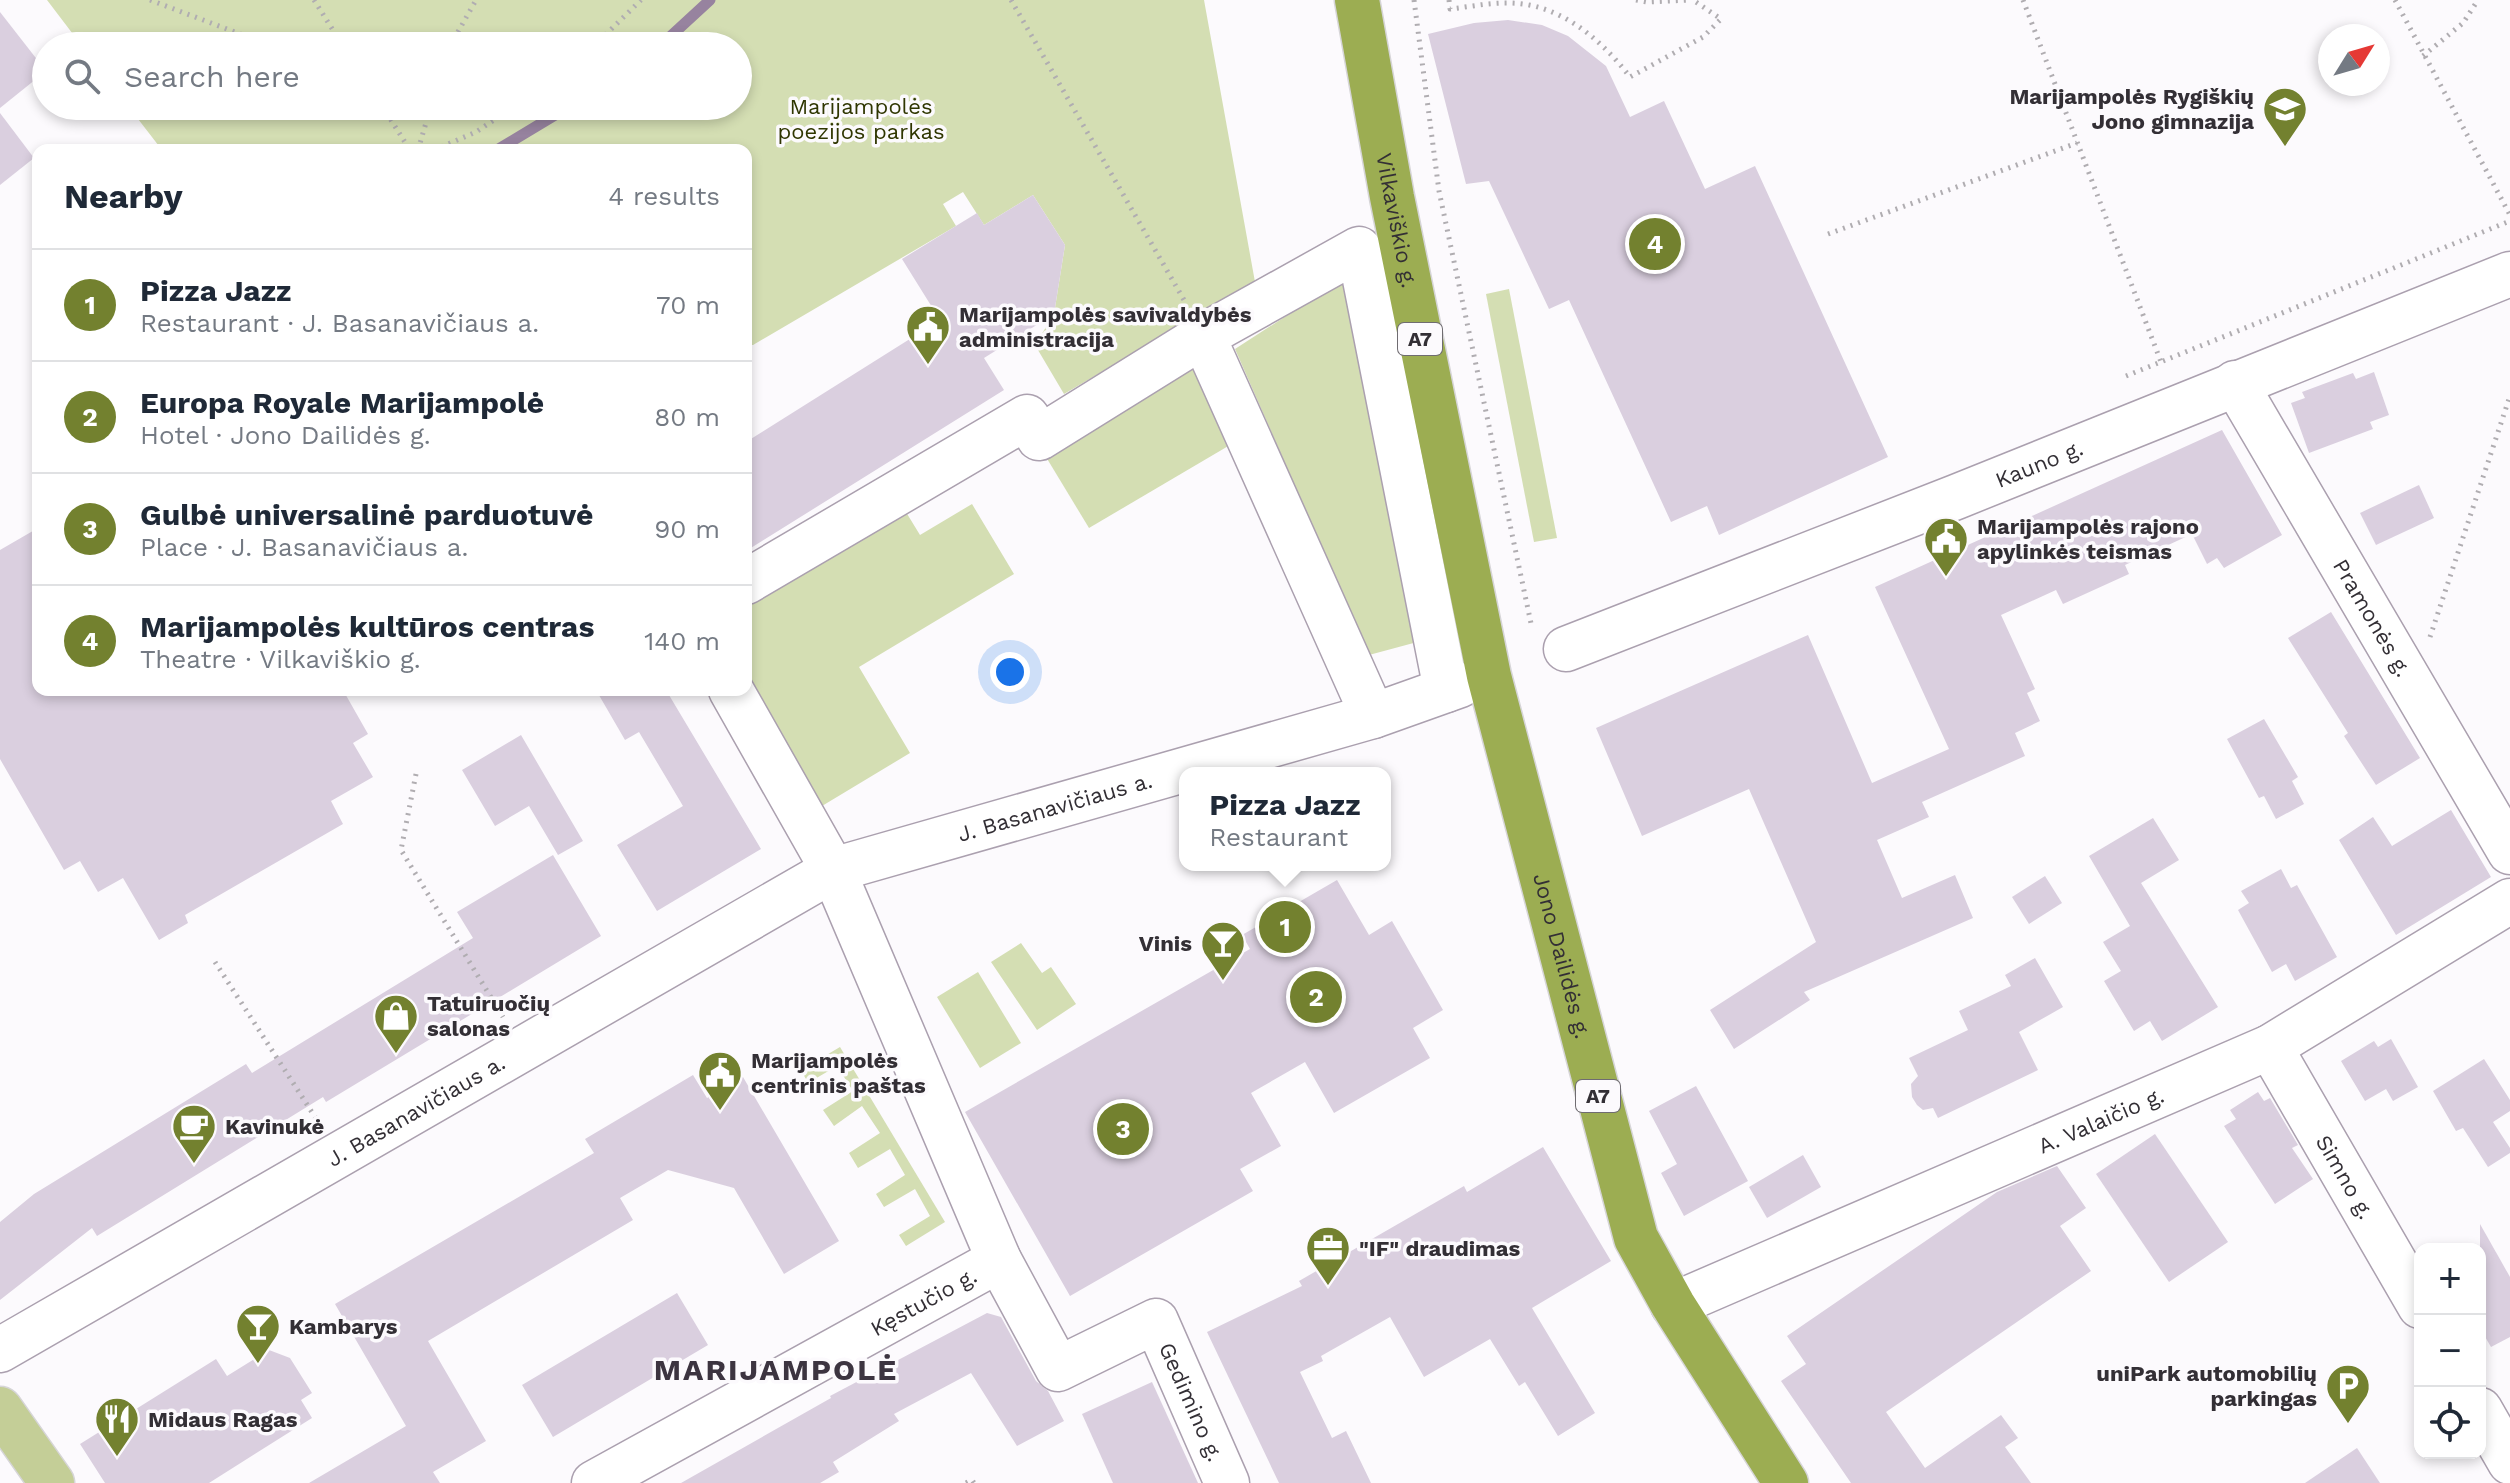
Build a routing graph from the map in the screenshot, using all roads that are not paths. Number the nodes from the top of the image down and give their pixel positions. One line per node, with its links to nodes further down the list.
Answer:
1 (1357, 0): 7 (highway, Vilkaviškio g. / A7)
2 (2510, 274): 4 (street, Kauno g.)
3 (1203, 336): 5 (street); 7 (street); 9 (street)
4 (2235, 383): 6 (street, Kauno g.); 12 (street, Pramonės g.)
5 (752, 578)
6 (1550, 640)
7 (1465, 684): 9 (street, J. Basanavičiaus a.); 18 (highway, Jono Dailidės g. / A7)
8 (734, 696): 13 (street)
9 (1373, 716): 10 (street, J. Basanavičiaus a.)
10 (1194, 767)
11 (1179, 771): 13 (street, J. Basanavičiaus a.)
12 (2510, 852)
13 (833, 870): 16 (street); 19 (street, J. Basanavičiaus a.)
14 (2510, 901): 15 (street, A. Valaičio g.)
15 (2270, 1047): 17 (street, Simno g.); 18 (street, A. Valaičio g.)
16 (999, 1260): 24 (street, Kęstučio g.); 25 (street, Gedimino g.)
17 (2414, 1296)
18 (1673, 1305): 26 (highway, Jono Dailidės g. / A7)
19 (0, 1350)
20 (0, 1409): 23 (main road)
21 (2486, 1420): 22 (street)
22 (2510, 1462)
23 (52, 1483)
24 (594, 1483)
25 (1227, 1483)
26 (1786, 1483)

